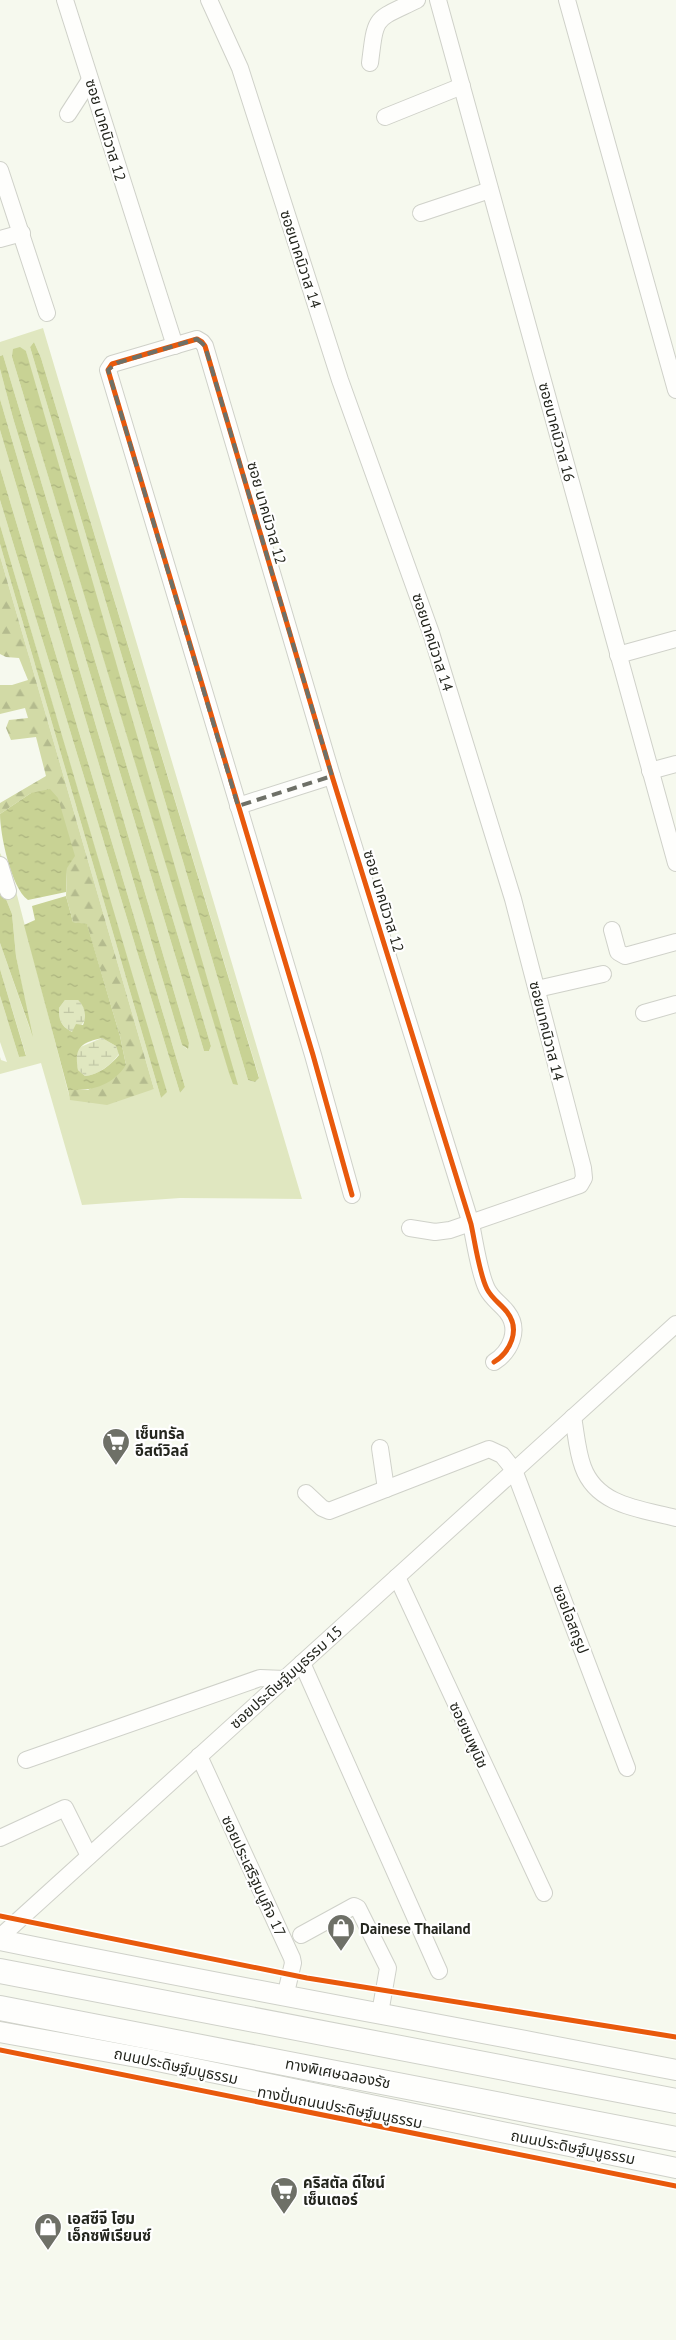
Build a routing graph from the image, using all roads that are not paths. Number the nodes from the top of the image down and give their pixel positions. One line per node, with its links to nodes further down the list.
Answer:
1 (65, 0): 7 (street, ซอย นาคนิวาส 12)
2 (209, 0): 32 (street, ซอยนาคนิวาส 14)
3 (417, 0): 6 (street)
4 (438, 0): 8 (street, ซอยนาคนิวาส 16)
5 (567, 0): 18 (street)
6 (370, 63)
7 (90, 80): 9 (street); 17 (street, ซอย นาคนิวาส 12)
8 (462, 86): 10 (street); 12 (street, ซอยนาคนิวาส 16)
9 (68, 114)
10 (385, 117)
11 (0, 170): 14 (street)
12 (490, 190): 13 (street); 20 (street, ซอยนาคนิวาส 16)
13 (421, 213)
14 (22, 233): 15 (street); 16 (street)
15 (0, 239)
16 (47, 314)
17 (175, 346): 23 (street, ซอย นาคนิวาส 12); 24 (street, ซอย นาคนิวาส 12)
18 (676, 390)
19 (676, 639): 20 (street)
20 (618, 655): 22 (street, ซอยนาคนิวาส 16)
21 (676, 764): 22 (street)
22 (650, 771): 25 (street, ซอยนาคนิวาส 16)
23 (332, 776): 24 (street); 36 (street, ซอย นาคนิวาส 12)
24 (238, 806): 35 (street)
25 (670, 821): 26 (street, ซอยนาคนิวาส 16)
26 (676, 863)
27 (0, 865): 28 (street)
28 (8, 891)
29 (612, 930): 30 (street)
30 (676, 942)
31 (603, 974): 32 (street)
32 (537, 990): 36 (street, ซอยนาคนิวาส 14)
33 (676, 1004): 34 (street)
34 (644, 1013)
35 (352, 1195)
36 (471, 1224): 37 (street, ซอยนาคนิวาส 14); 39 (street, ซอย นาคนิวาส 12)
37 (410, 1228)
38 (676, 1324): 40 (street)
39 (494, 1362)
40 (573, 1417): 42 (street, ซอยประดิษฐ์มนูธรรม 15); 45 (street)
41 (380, 1448): 43 (street)
42 (514, 1470): 43 (street); 46 (street, ซอยประดิษฐ์มนูธรรม 15); 51 (street, ซอยโอสถรูป)
43 (386, 1489): 44 (street)
44 (306, 1493)
45 (676, 1518)
46 (397, 1577): 47 (street, ซอยประดิษฐ์มนูธรรม 15); 54 (street, ซอยชมพูนิช)
47 (302, 1663): 48 (street, ซอยประดิษฐ์มนูธรรม 15); 58 (street)
48 (285, 1679): 49 (street, ซอยประดิษฐ์มนูธรรม 15); 50 (street)
49 (199, 1756): 53 (street, ซอยประดิษฐ์มนูธรรม 15); 59 (street, ซอยประเสริฐมนูกิจ 17)
50 (26, 1760)
51 (627, 1768)
52 (0, 1838): 53 (street)
53 (89, 1856): 56 (street, ซอยประดิษฐ์มนูธรรม 15)
54 (544, 1893)
55 (301, 1935): 61 (street)
56 (0, 1939): 59 (main road)
57 (0, 1971): 64 (highway)
58 (439, 1971)
59 (285, 1997): 61 (main road)
60 (0, 2008): 65 (highway, ทางพิเศษฉลองรัช)
61 (380, 2012): 63 (main road)
62 (0, 2032): 66 (main road, ถนนประดิษฐ์มนูธรรม)
63 (676, 2070)
64 (676, 2101)
65 (676, 2140)
66 (676, 2168)

